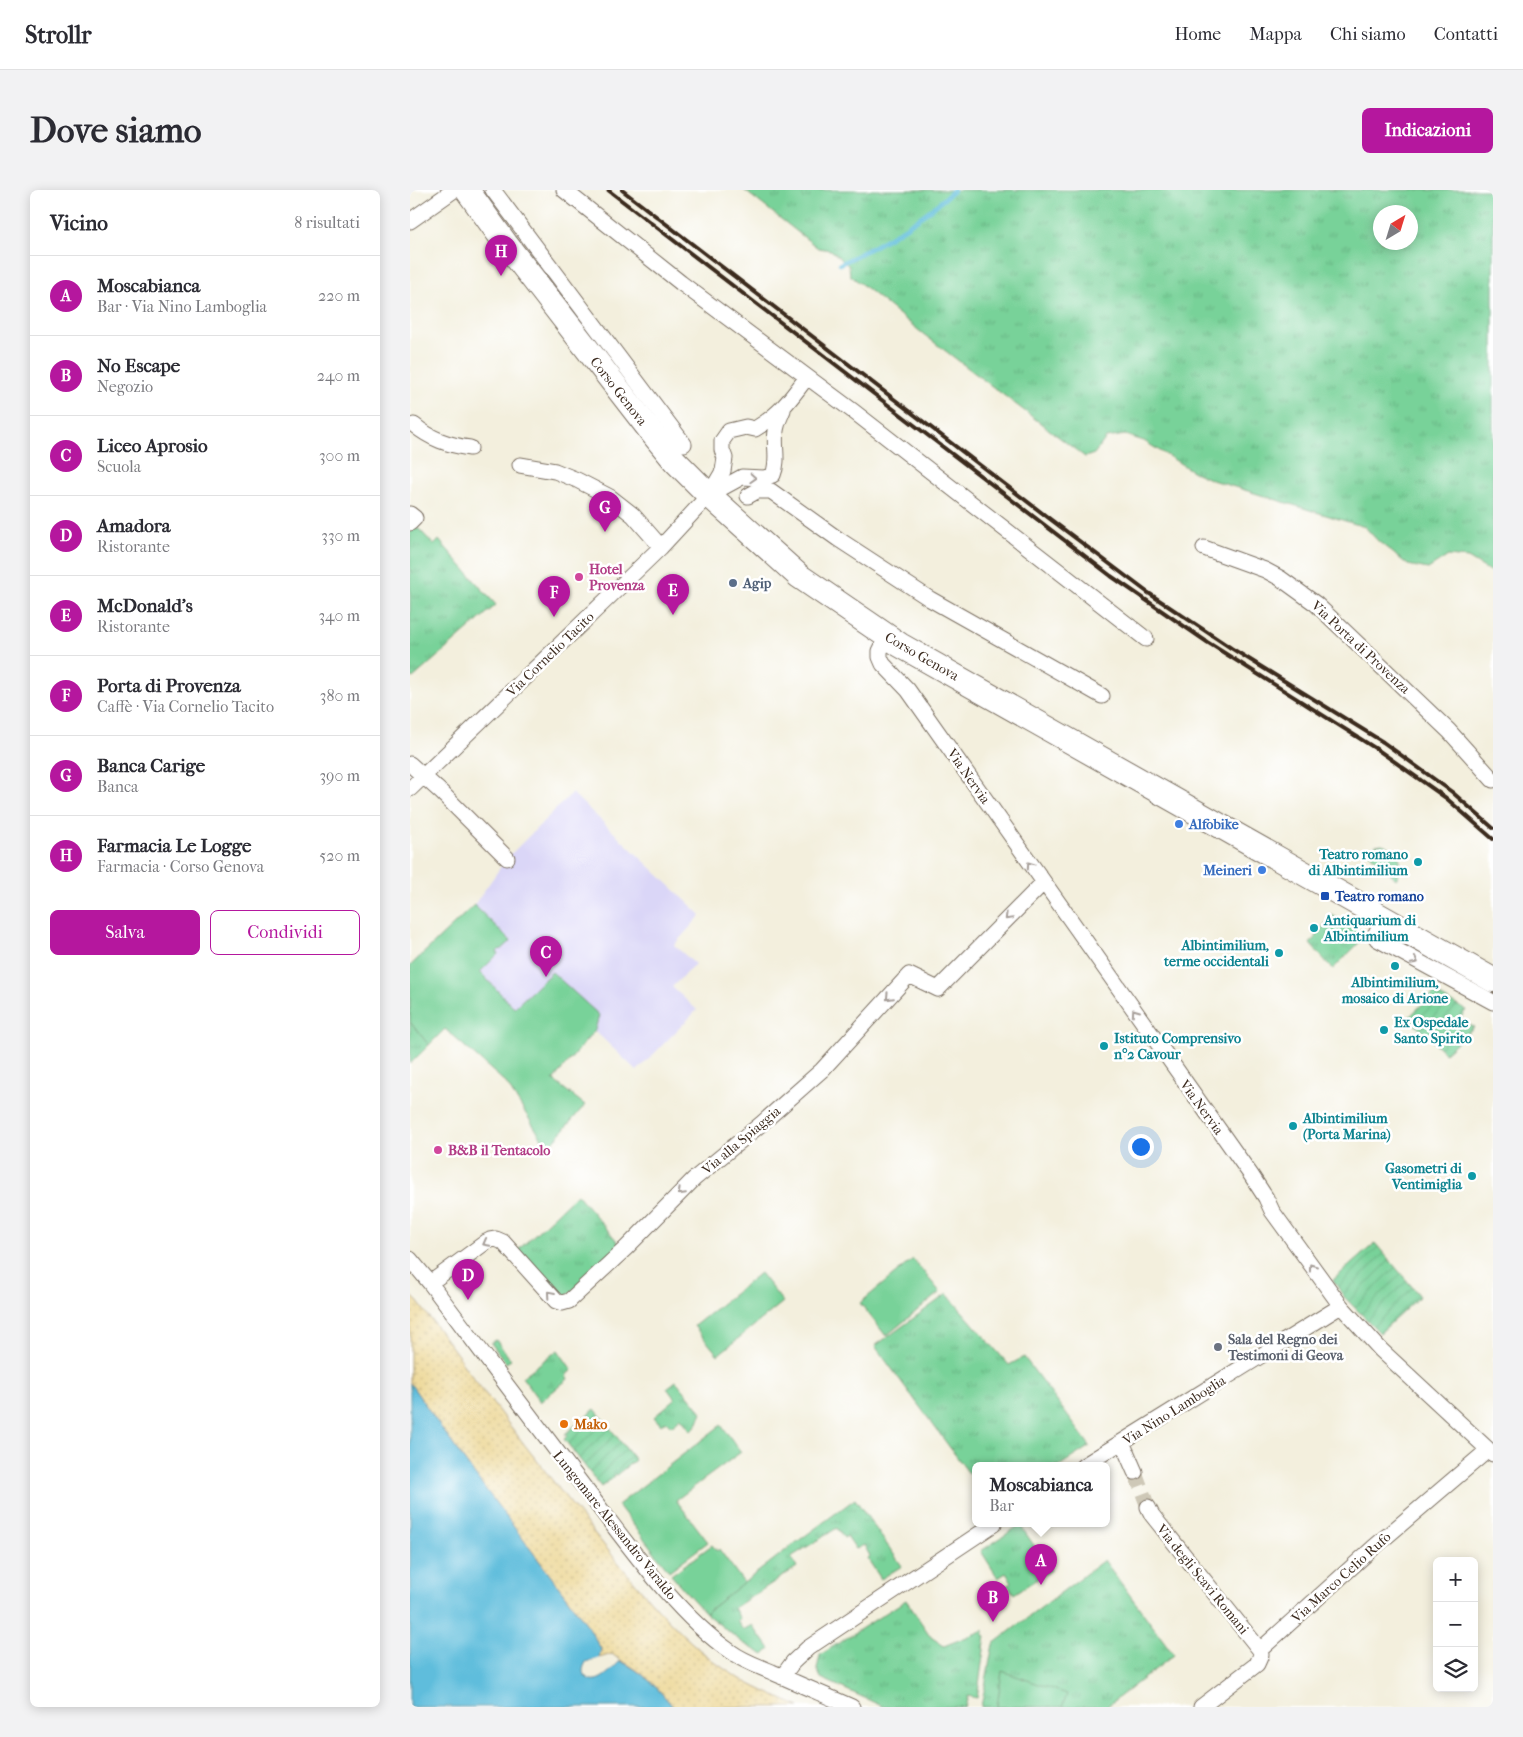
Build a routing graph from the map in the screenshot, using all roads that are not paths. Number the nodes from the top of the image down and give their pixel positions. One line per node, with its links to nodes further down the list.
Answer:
1 (454, 190): 5 (street)
2 (467, 190): 12 (main road, Corso Genova)
3 (493, 190): 9 (street)
4 (564, 190): 6 (street)
5 (410, 221)
6 (807, 377): 7 (street); 19 (street)
7 (784, 407): 12 (street); 12 (street, one-way to 7)
8 (411, 425): 10 (street)
9 (684, 444)
10 (470, 448)
11 (520, 465): 16 (street)
12 (709, 495): 16 (street, Via Cornelio Tacito); 18 (main road, Corso Genova)
13 (748, 496): 20 (street)
14 (410, 514): 15 (street)
15 (410, 523)
16 (661, 547): 22 (street, Via Cornelio Tacito)
17 (1204, 548): 23 (street, Via Porta di Provenza)
18 (887, 637): 26 (street, Via Nervia, one-way to 18); 27 (main road, Corso Genova)
19 (1146, 639)
20 (1102, 696)
21 (410, 764): 22 (street)
22 (423, 775): 24 (street, Via Cornelio Tacito); 25 (street)
23 (1493, 780)
24 (410, 789)
25 (507, 858)
26 (1043, 883): 31 (street, Via alla Spiaggia, one-way to 31); 32 (street, Via Nervia, one-way to 26)
27 (1383, 918): 28 (main road, Corso Genova); 29 (street, one-way to 29)
28 (1493, 980)
29 (1493, 1002)
30 (410, 1260): 31 (street, Lungomare Alessandro Varaldo)
31 (430, 1283): 40 (street, Lungomare Alessandro Varaldo)
32 (1341, 1306): 33 (street, Via Nino Lamboglia); 34 (street, Via Nervia)
33 (1122, 1442): 35 (street, Via Nino Lamboglia); 36 (street)
34 (1490, 1452): 39 (street, Via Marco Celio Rufo)
35 (1090, 1462)
36 (1135, 1472)
37 (1148, 1507): 39 (street, Via degli Scavi Romani)
38 (990, 1527): 40 (street)
39 (1260, 1650): 42 (street, Via Marco Celio Rufo)
40 (782, 1677): 41 (street, Lungomare Alessandro Varaldo)
41 (852, 1707)
42 (1201, 1707)

